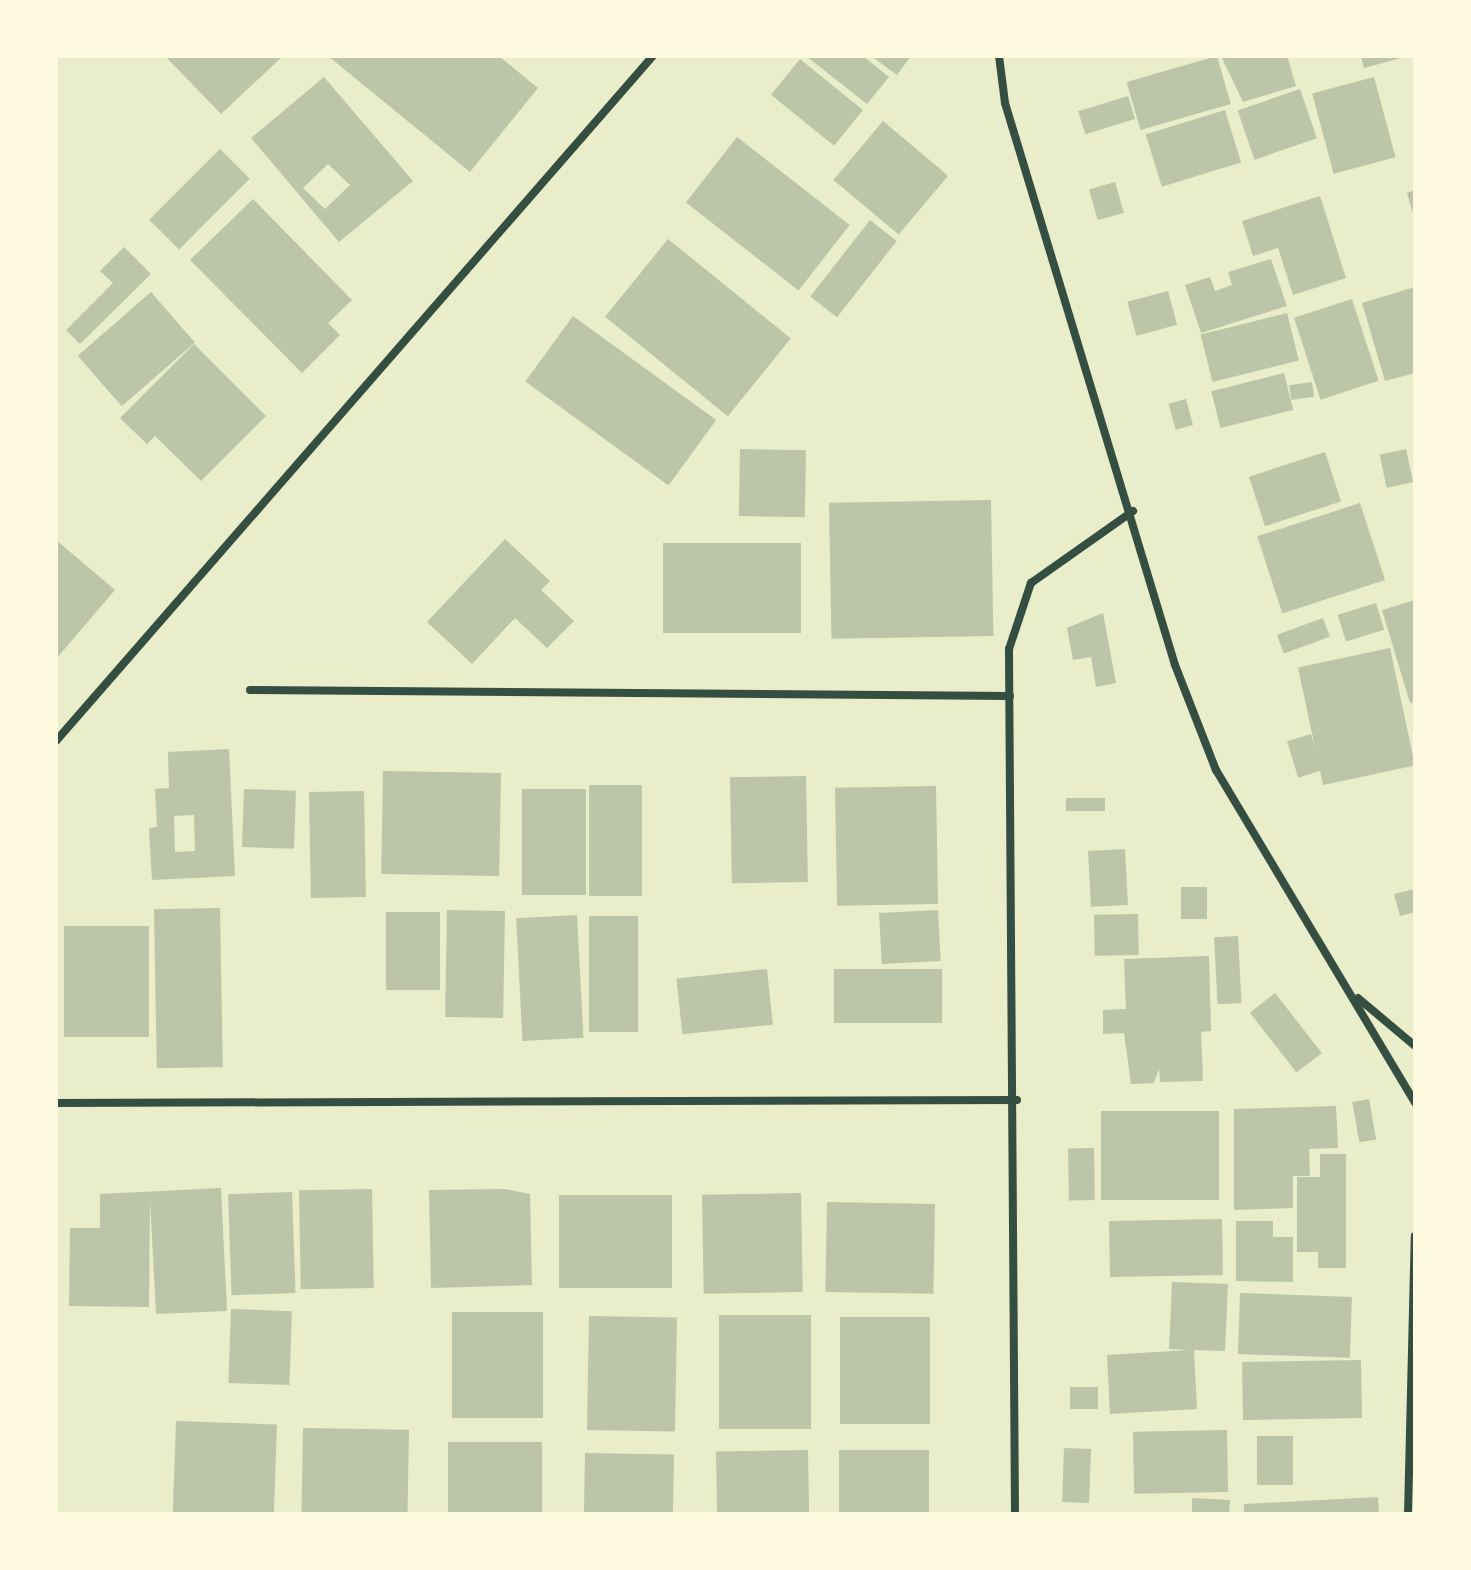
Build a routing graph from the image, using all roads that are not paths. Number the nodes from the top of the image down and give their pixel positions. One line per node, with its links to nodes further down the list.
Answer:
1 (653, 56): 6 (street)
2 (999, 56): 3 (street)
3 (1133, 511): 5 (street); 7 (street)
4 (250, 690): 5 (street)
5 (1010, 696): 9 (street)
6 (56, 741)
7 (1352, 993): 8 (street); 11 (street)
8 (1415, 1046)
9 (1017, 1100): 10 (street); 13 (street)
10 (56, 1103)
11 (1415, 1103)
12 (1415, 1236): 14 (street)
13 (1015, 1514)
14 (1408, 1514)

